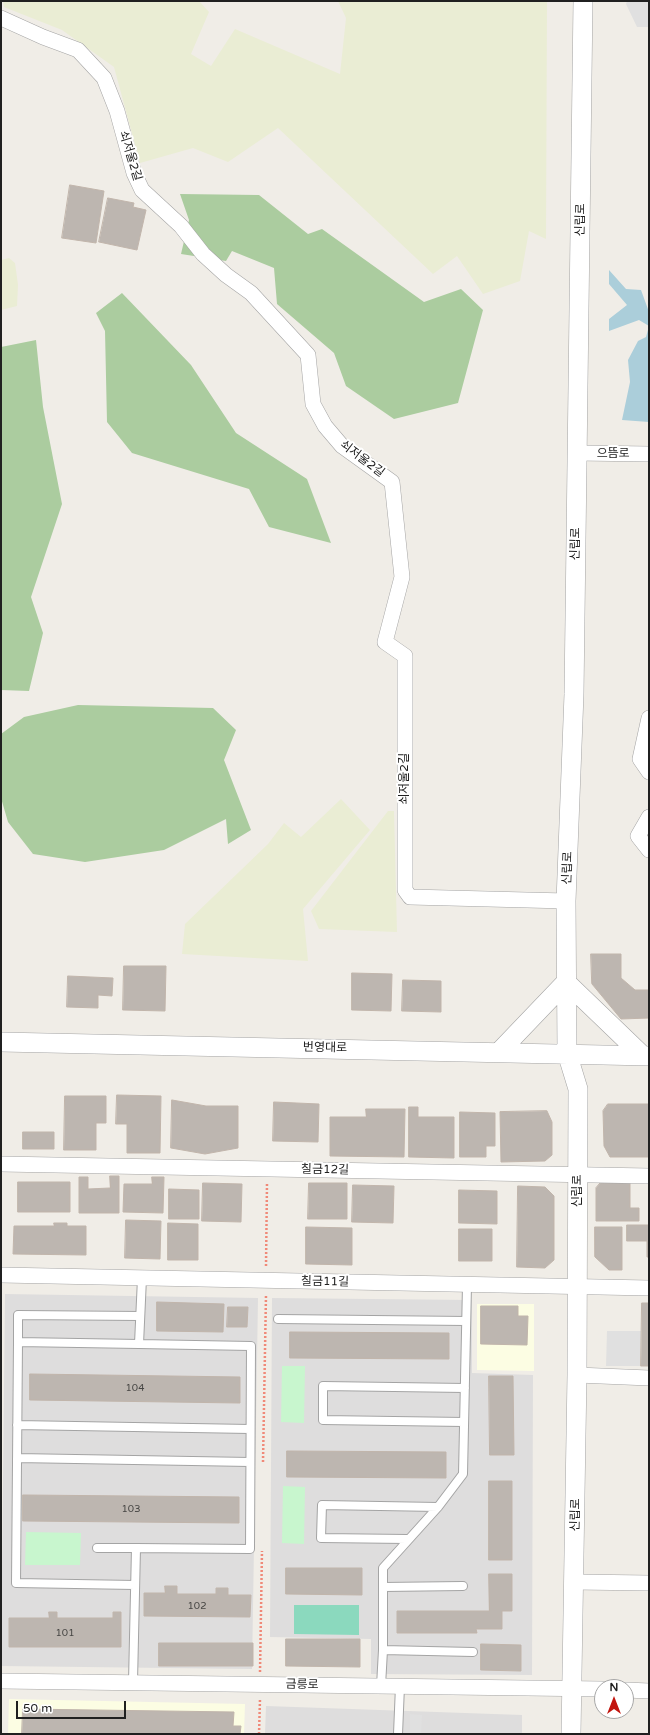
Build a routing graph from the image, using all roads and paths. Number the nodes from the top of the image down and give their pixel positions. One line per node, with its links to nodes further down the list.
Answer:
1 (583, 1): 3 (street, 신립로)
2 (1, 18): 9 (street, 쇠저울2길)
3 (577, 453): 4 (street, 으뜸로); 9 (street, 신립로)
4 (649, 454)
5 (649, 718): 6 (street)
6 (649, 772)
7 (649, 817): 8 (street)
8 (649, 850)
9 (566, 901): 10 (street, 신립로)
10 (566, 982): 12 (street); 13 (street, 신립로); 14 (street)
11 (1, 1042): 12 (street, 번영대로)
12 (500, 1052): 13 (street, 번영대로)
13 (567, 1054): 14 (street, 번영대로); 17 (street, 신립로)
14 (646, 1056)
15 (1, 1164): 16 (street, 칠금12길)
16 (267, 1169): 17 (street, 칠금12길); 21 (path)
17 (578, 1175): 18 (street, 칠금12길); 23 (street, 신립로)
18 (649, 1176)
19 (1, 1275): 20 (street, 칠금11길)
20 (142, 1278): 21 (street, 칠금11길); 25 (lane)
21 (266, 1281): 22 (street, 칠금11길); 38 (path)
22 (467, 1285): 23 (street, 칠금11길); 27 (lane)
23 (578, 1287): 24 (street, 칠금11길); 30 (street, 신립로)
24 (649, 1288)
25 (140, 1316): 28 (lane); 29 (lane)
26 (278, 1319): 27 (lane)
27 (466, 1321): 32 (lane)
28 (18, 1342): 29 (lane); 34 (lane)
29 (139, 1344): 35 (lane)
30 (577, 1375): 31 (street); 44 (street, 신립로)
31 (649, 1378)
32 (465, 1388): 33 (lane); 33 (lane)
33 (464, 1422): 39 (lane)
34 (17, 1425): 35 (lane); 36 (lane)
35 (250, 1429): 37 (lane)
36 (17, 1458): 37 (lane); 46 (lane)
37 (250, 1462): 42 (lane)
38 (263, 1462)
39 (438, 1507): 40 (lane); 40 (lane)
40 (408, 1539): 48 (lane)
41 (97, 1548): 42 (lane)
42 (136, 1548): 46 (lane)
43 (262, 1550): 53 (path)
44 (575, 1582): 45 (street); 56 (street, 신립로)
45 (649, 1583)
46 (136, 1585): 52 (lane)
47 (463, 1586): 48 (lane)
48 (383, 1587): 49 (lane)
49 (383, 1650): 50 (lane); 54 (lane)
50 (473, 1652)
51 (1, 1680): 52 (street, 금릉로)
52 (134, 1682): 53 (street, 금릉로)
53 (260, 1684): 54 (street, 금릉로); 60 (path)
54 (381, 1686): 55 (street, 금릉로)
55 (400, 1686): 56 (street, 금릉로); 61 (lane)
56 (572, 1688): 57 (street, 금릉로); 62 (street, 신립로)
57 (594, 1689)
58 (634, 1690): 59 (street)
59 (649, 1690)
60 (259, 1734)
61 (398, 1734)
62 (572, 1734)

